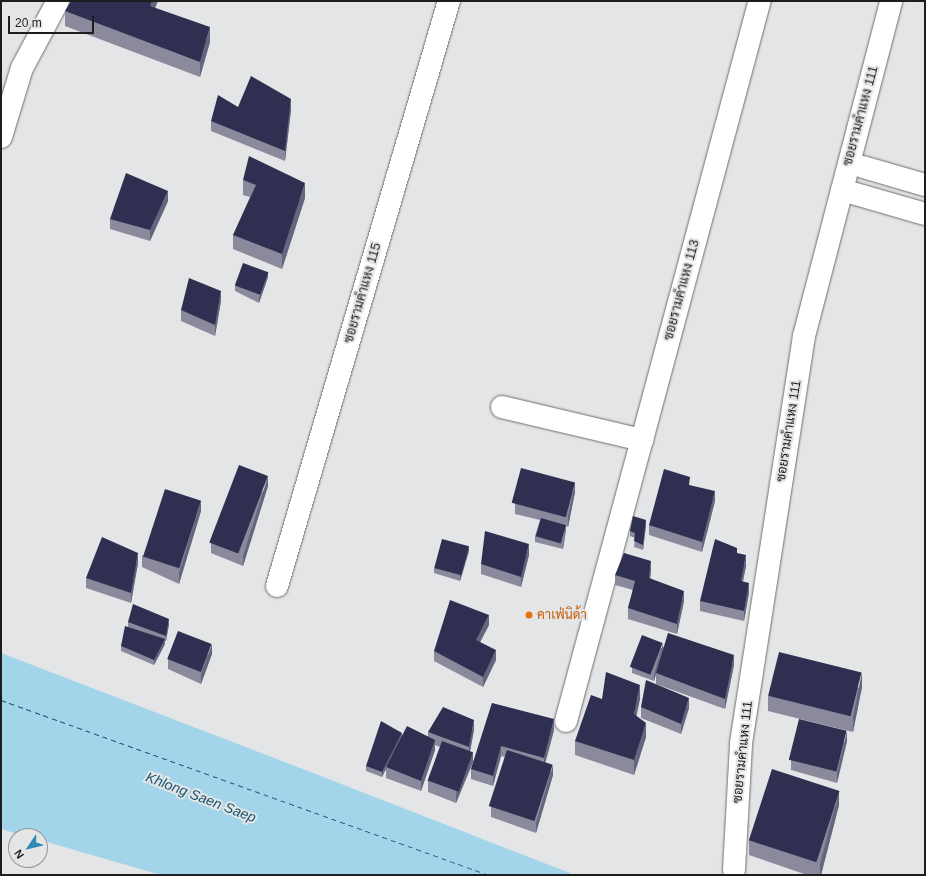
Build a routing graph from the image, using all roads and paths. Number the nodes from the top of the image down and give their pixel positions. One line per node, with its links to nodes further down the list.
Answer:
1 (58, 1): 5 (street)
2 (449, 1): 12 (street, ซอยรามคำแหง 115)
3 (760, 1): 11 (street, ซอยรามคำแหง 113)
4 (891, 1): 8 (street, ซอยรามคำแหง 111)
5 (1, 137)
6 (863, 167): 7 (street)
7 (925, 186)
8 (842, 190): 9 (street); 14 (street, ซอยรามคำแหง 111)
9 (925, 214)
10 (502, 407): 11 (street)
11 (642, 440): 13 (street, ซอยรามคำแหง 113)
12 (277, 586)
13 (566, 721)
14 (734, 870)

